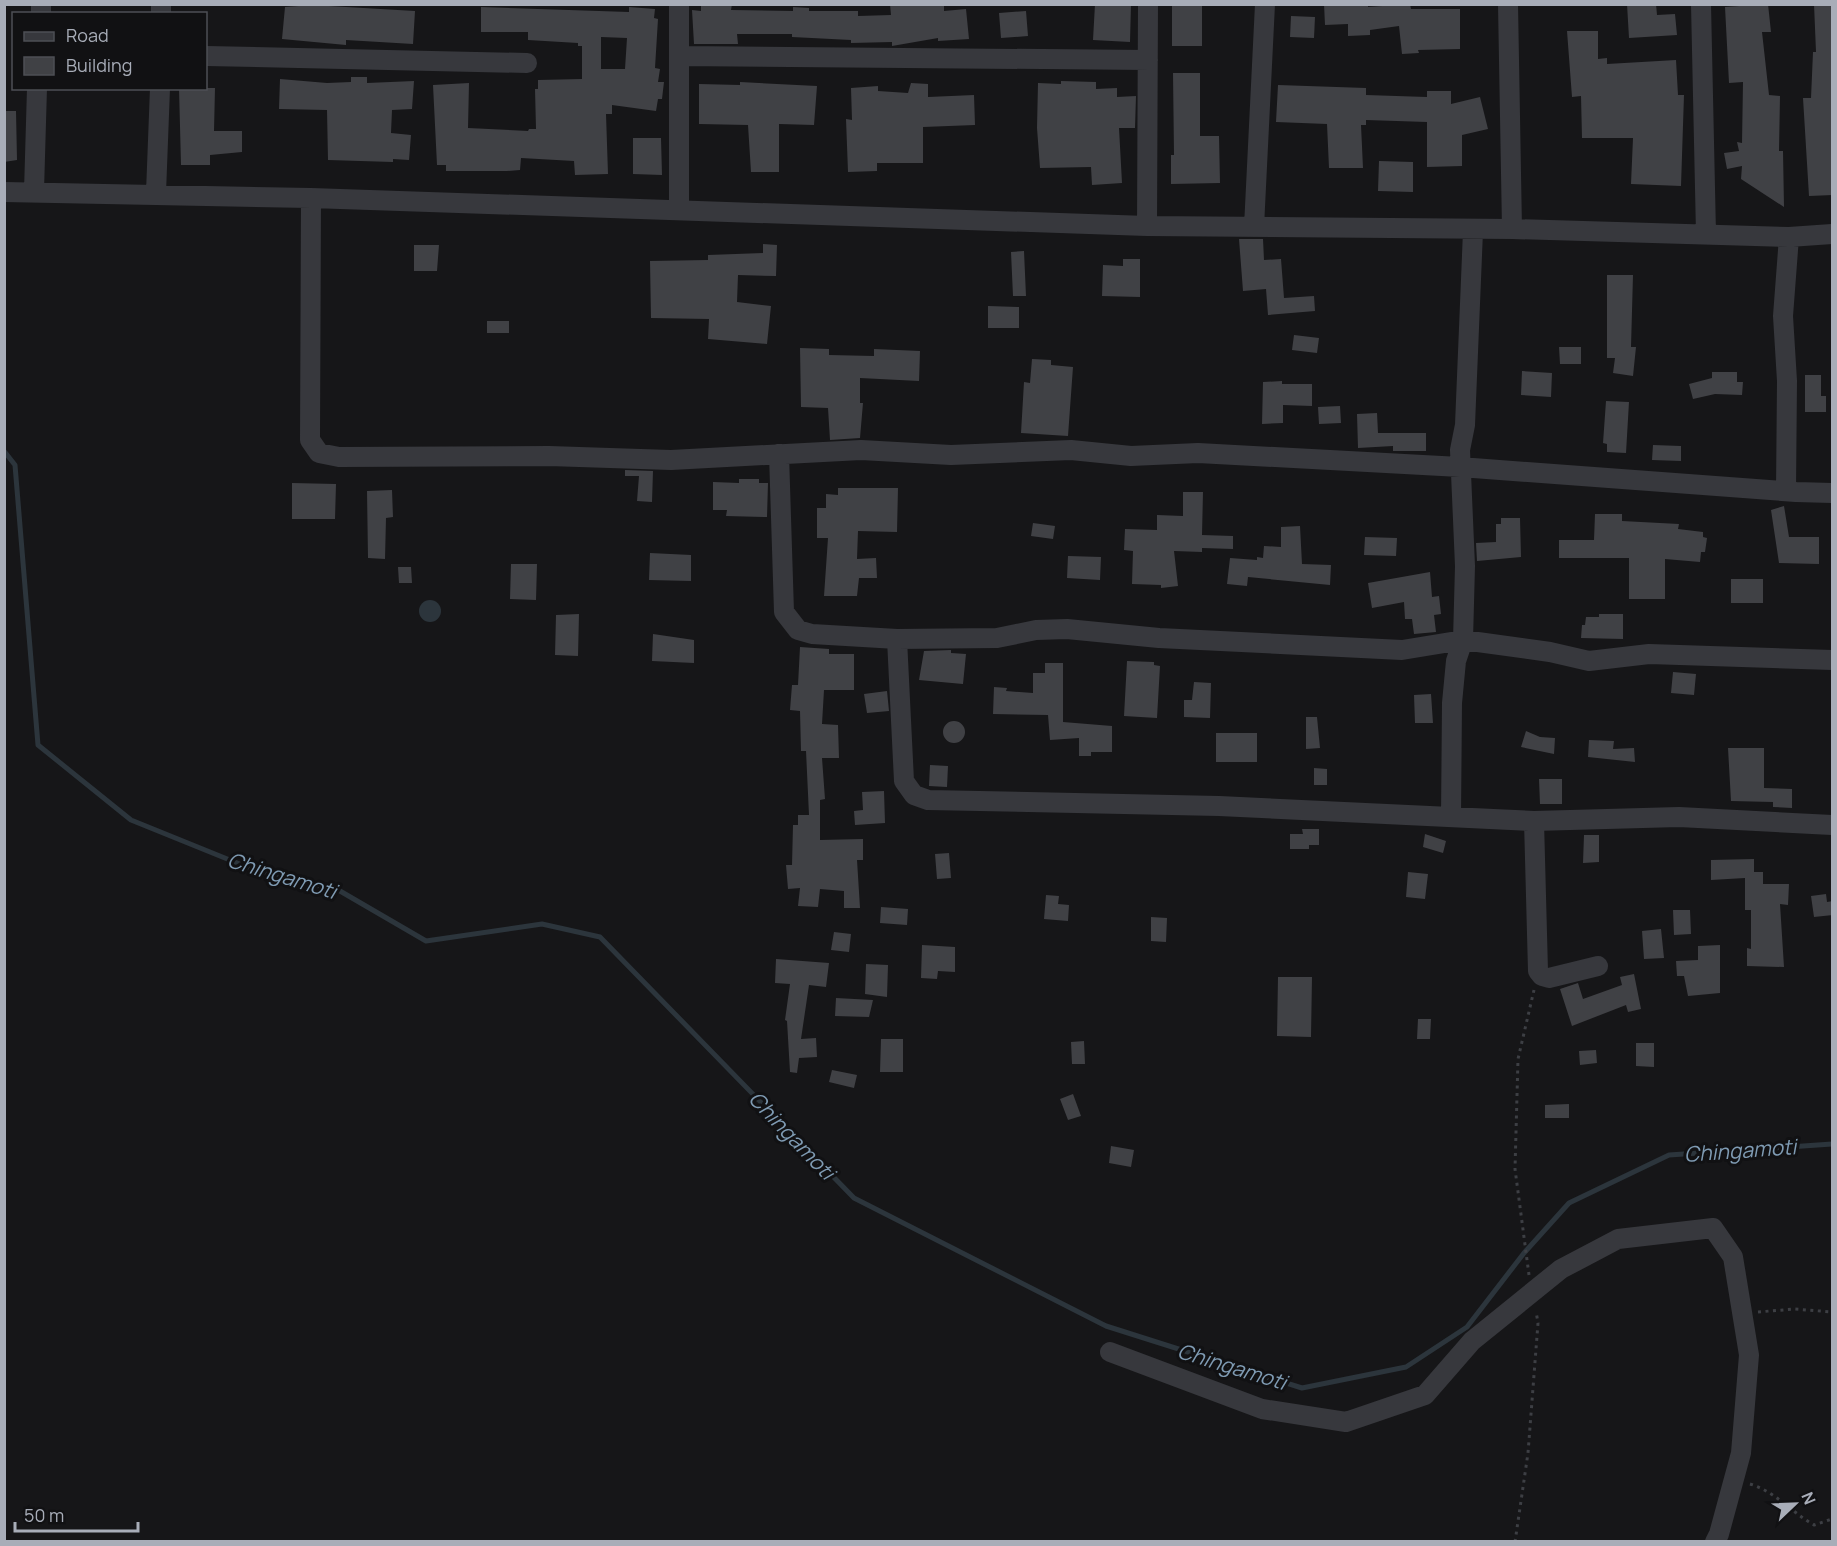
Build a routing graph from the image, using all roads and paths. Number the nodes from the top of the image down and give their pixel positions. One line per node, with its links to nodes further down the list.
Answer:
1 (679, 4): 7 (street)
2 (1148, 4): 8 (street)
3 (1265, 4): 18 (street)
4 (1508, 4): 19 (street)
5 (1701, 4): 21 (street)
6 (207, 56): 9 (street)
7 (680, 56): 8 (street); 16 (street)
8 (1148, 60): 17 (street)
9 (527, 63)
10 (37, 90): 12 (street)
11 (160, 90): 14 (street)
12 (34, 191): 13 (street); 14 (street)
13 (4, 192)
14 (156, 193): 15 (street)
15 (311, 198): 16 (street); 24 (street)
16 (679, 211): 17 (street)
17 (1147, 226): 18 (street)
18 (1254, 227): 20 (street)
19 (1512, 229): 20 (street); 21 (street)
20 (1473, 231): 25 (street)
21 (1706, 234): 23 (street)
22 (1833, 234): 23 (street)
23 (1789, 237): 26 (street)
24 (779, 454): 25 (street); 28 (street)
25 (1460, 467): 26 (street); 29 (street)
26 (1786, 490): 27 (street)
27 (1833, 493)
28 (897, 639): 29 (street); 31 (street)
29 (1463, 640): 30 (street); 31 (street)
30 (1833, 660)
31 (1451, 817): 32 (street)
32 (1534, 821): 33 (street); 35 (street)
33 (1833, 825)
34 (1598, 966): 35 (street)
35 (1538, 971): 36 (path)
36 (1532, 1293): 37 (street); 39 (street); 42 (path)
37 (1742, 1311): 38 (path); 40 (street)
38 (1833, 1312)
39 (1110, 1352)
40 (1734, 1479): 41 (path); 43 (street)
41 (1833, 1519)
42 (1515, 1542)
43 (1714, 1542)

